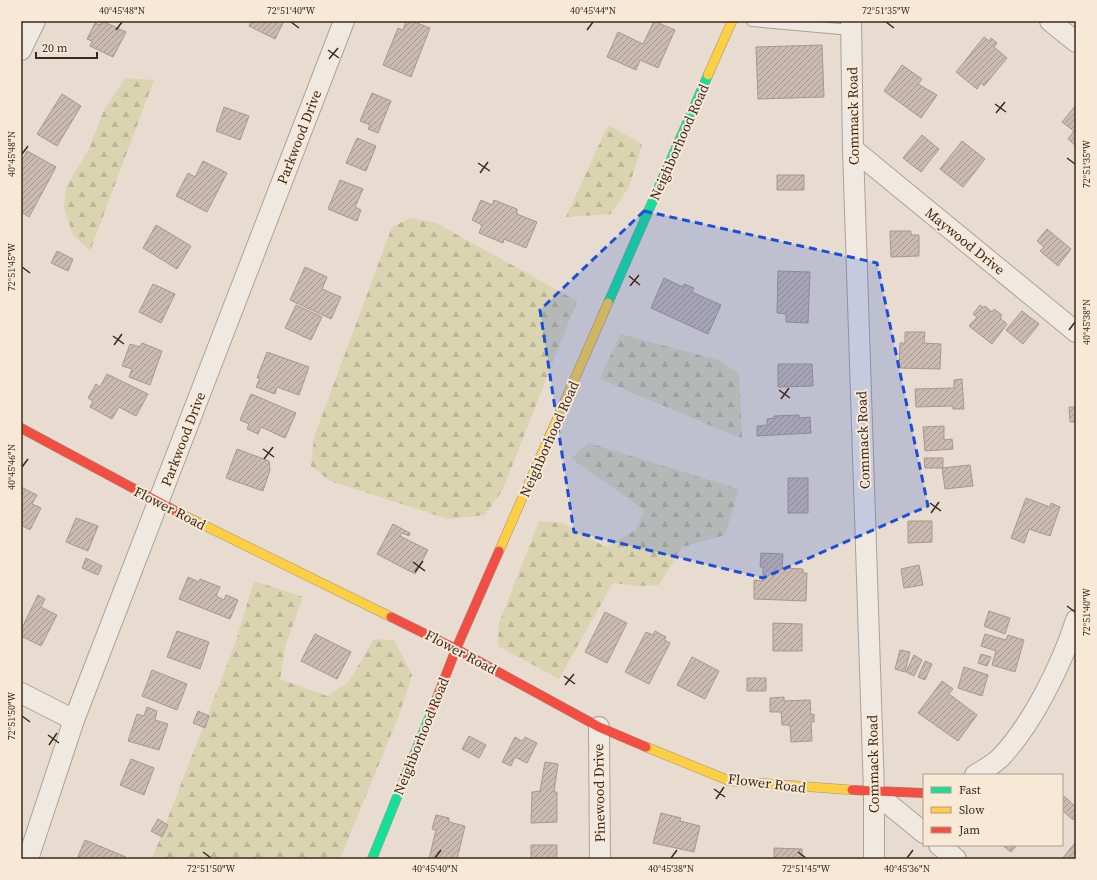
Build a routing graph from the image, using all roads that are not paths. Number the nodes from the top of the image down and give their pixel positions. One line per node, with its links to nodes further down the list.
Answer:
1 (35, 21): 9 (street)
2 (344, 21): 13 (street, Parkwood Drive)
3 (732, 21): 15 (street, Neighborhood Road)
4 (752, 21): 6 (lane)
5 (1050, 21): 8 (street)
6 (799, 23): 7 (lane)
7 (851, 25): 10 (street, Commack Road)
8 (1076, 42)
9 (21, 50)
10 (853, 149): 11 (street, Maywood Drive); 20 (street, Commack Road)
11 (1076, 332)
12 (21, 428): 13 (street, Flower Road)
13 (158, 503): 15 (street, Flower Road); 17 (street, Parkwood Drive)
14 (1074, 632): 19 (street)
15 (456, 649): 18 (street, Flower Road); 25 (street, Neighborhood Road)
16 (21, 693): 17 (street)
17 (74, 720): 24 (street, Parkwood Drive)
18 (599, 727): 20 (street, Flower Road); 26 (street, Pinewood Drive)
19 (976, 774)
20 (874, 792): 21 (street, Flower Road); 22 (street); 27 (street, Commack Road)
21 (923, 793)
22 (923, 832)
23 (940, 846): 28 (street)
24 (28, 859)
25 (372, 859)
26 (600, 859)
27 (874, 859)
28 (956, 859)

